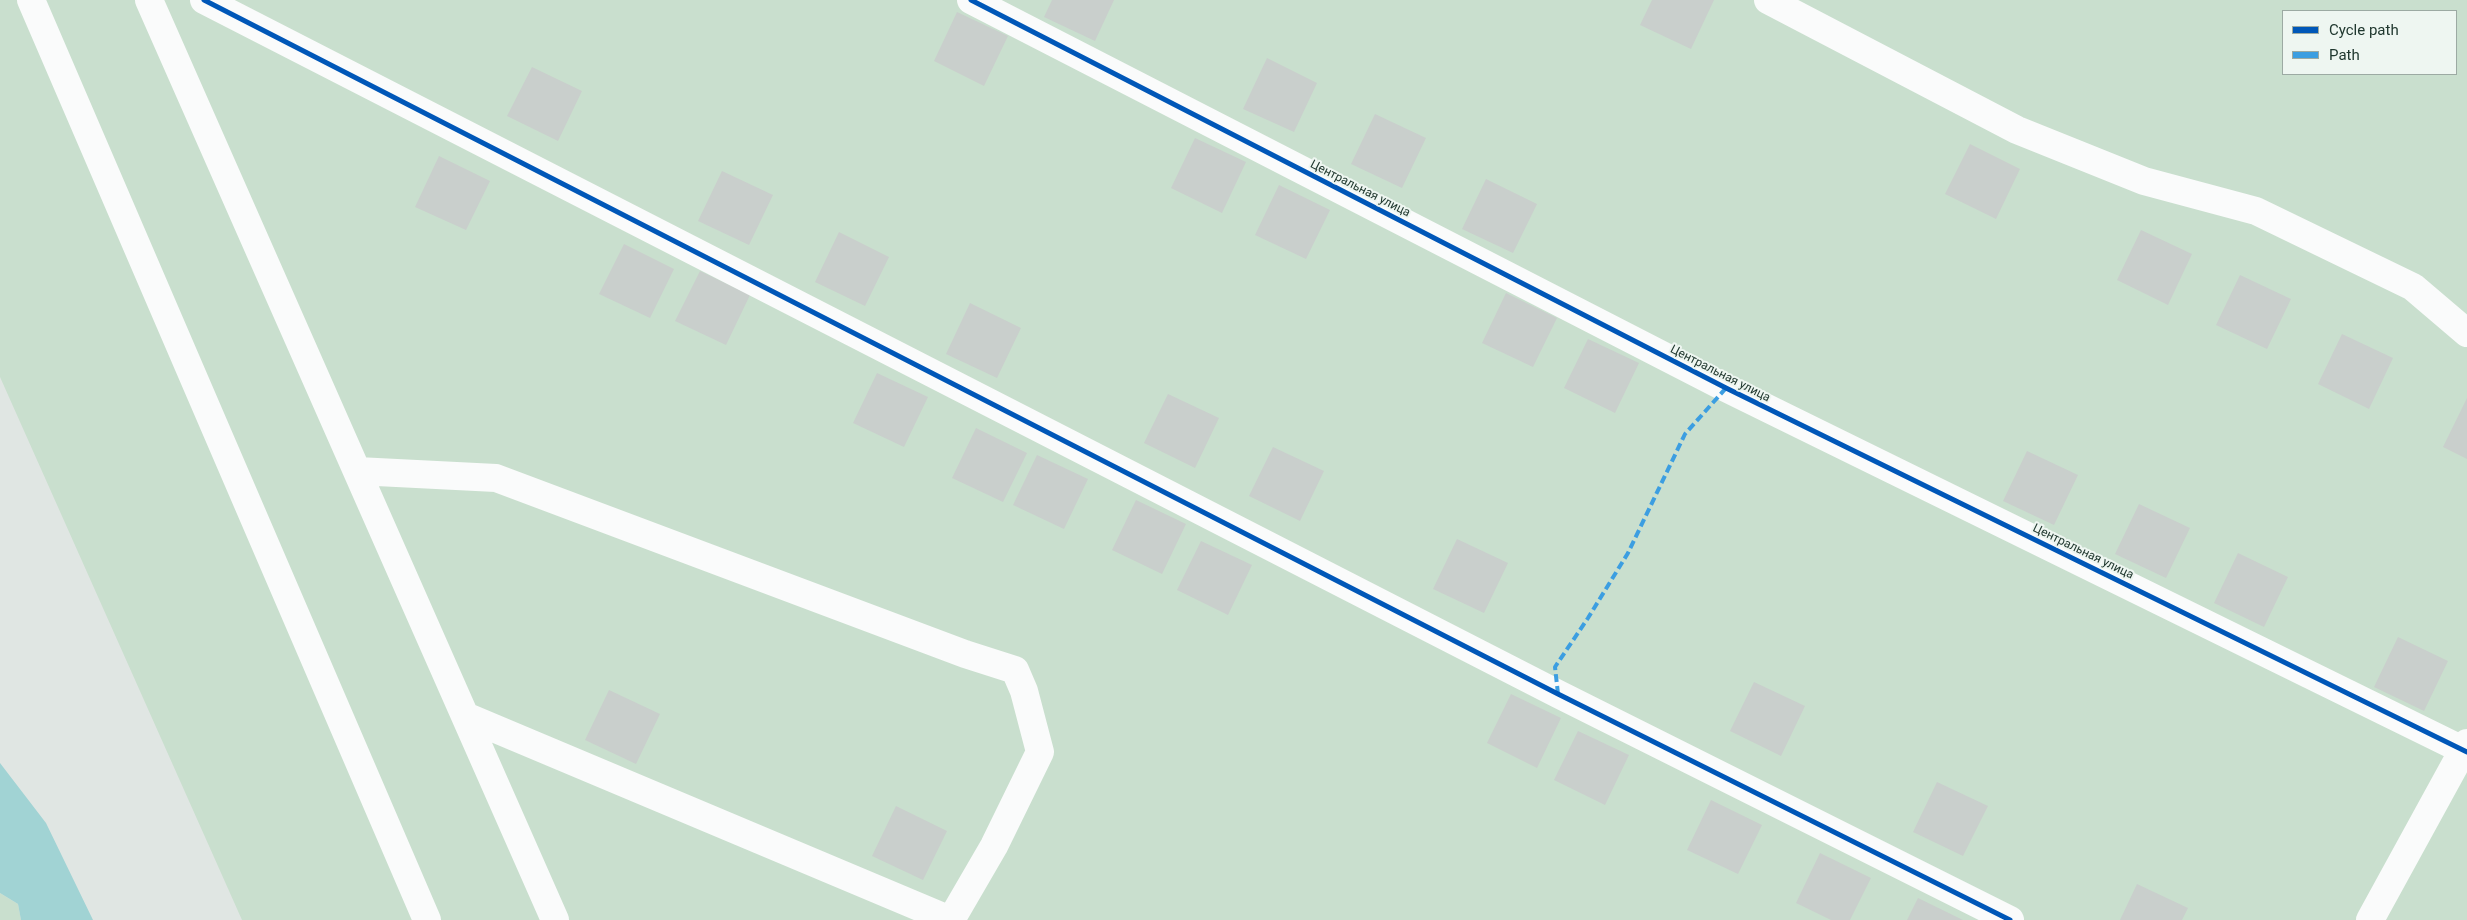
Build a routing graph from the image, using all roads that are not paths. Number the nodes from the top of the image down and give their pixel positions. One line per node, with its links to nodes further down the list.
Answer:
1 (149, 0): 7 (street)
2 (204, 0): 13 (street)
3 (971, 0): 9 (street, Центральная улица)
4 (1768, 0): 6 (street)
5 (37, 2): 10 (street)
6 (2467, 333)
7 (357, 471): 8 (street); 12 (street)
8 (465, 716): 11 (street); 12 (street)
9 (2466, 748): 14 (street)
10 (426, 920)
11 (555, 920)
12 (951, 920)
13 (2010, 920)
14 (2370, 920)

